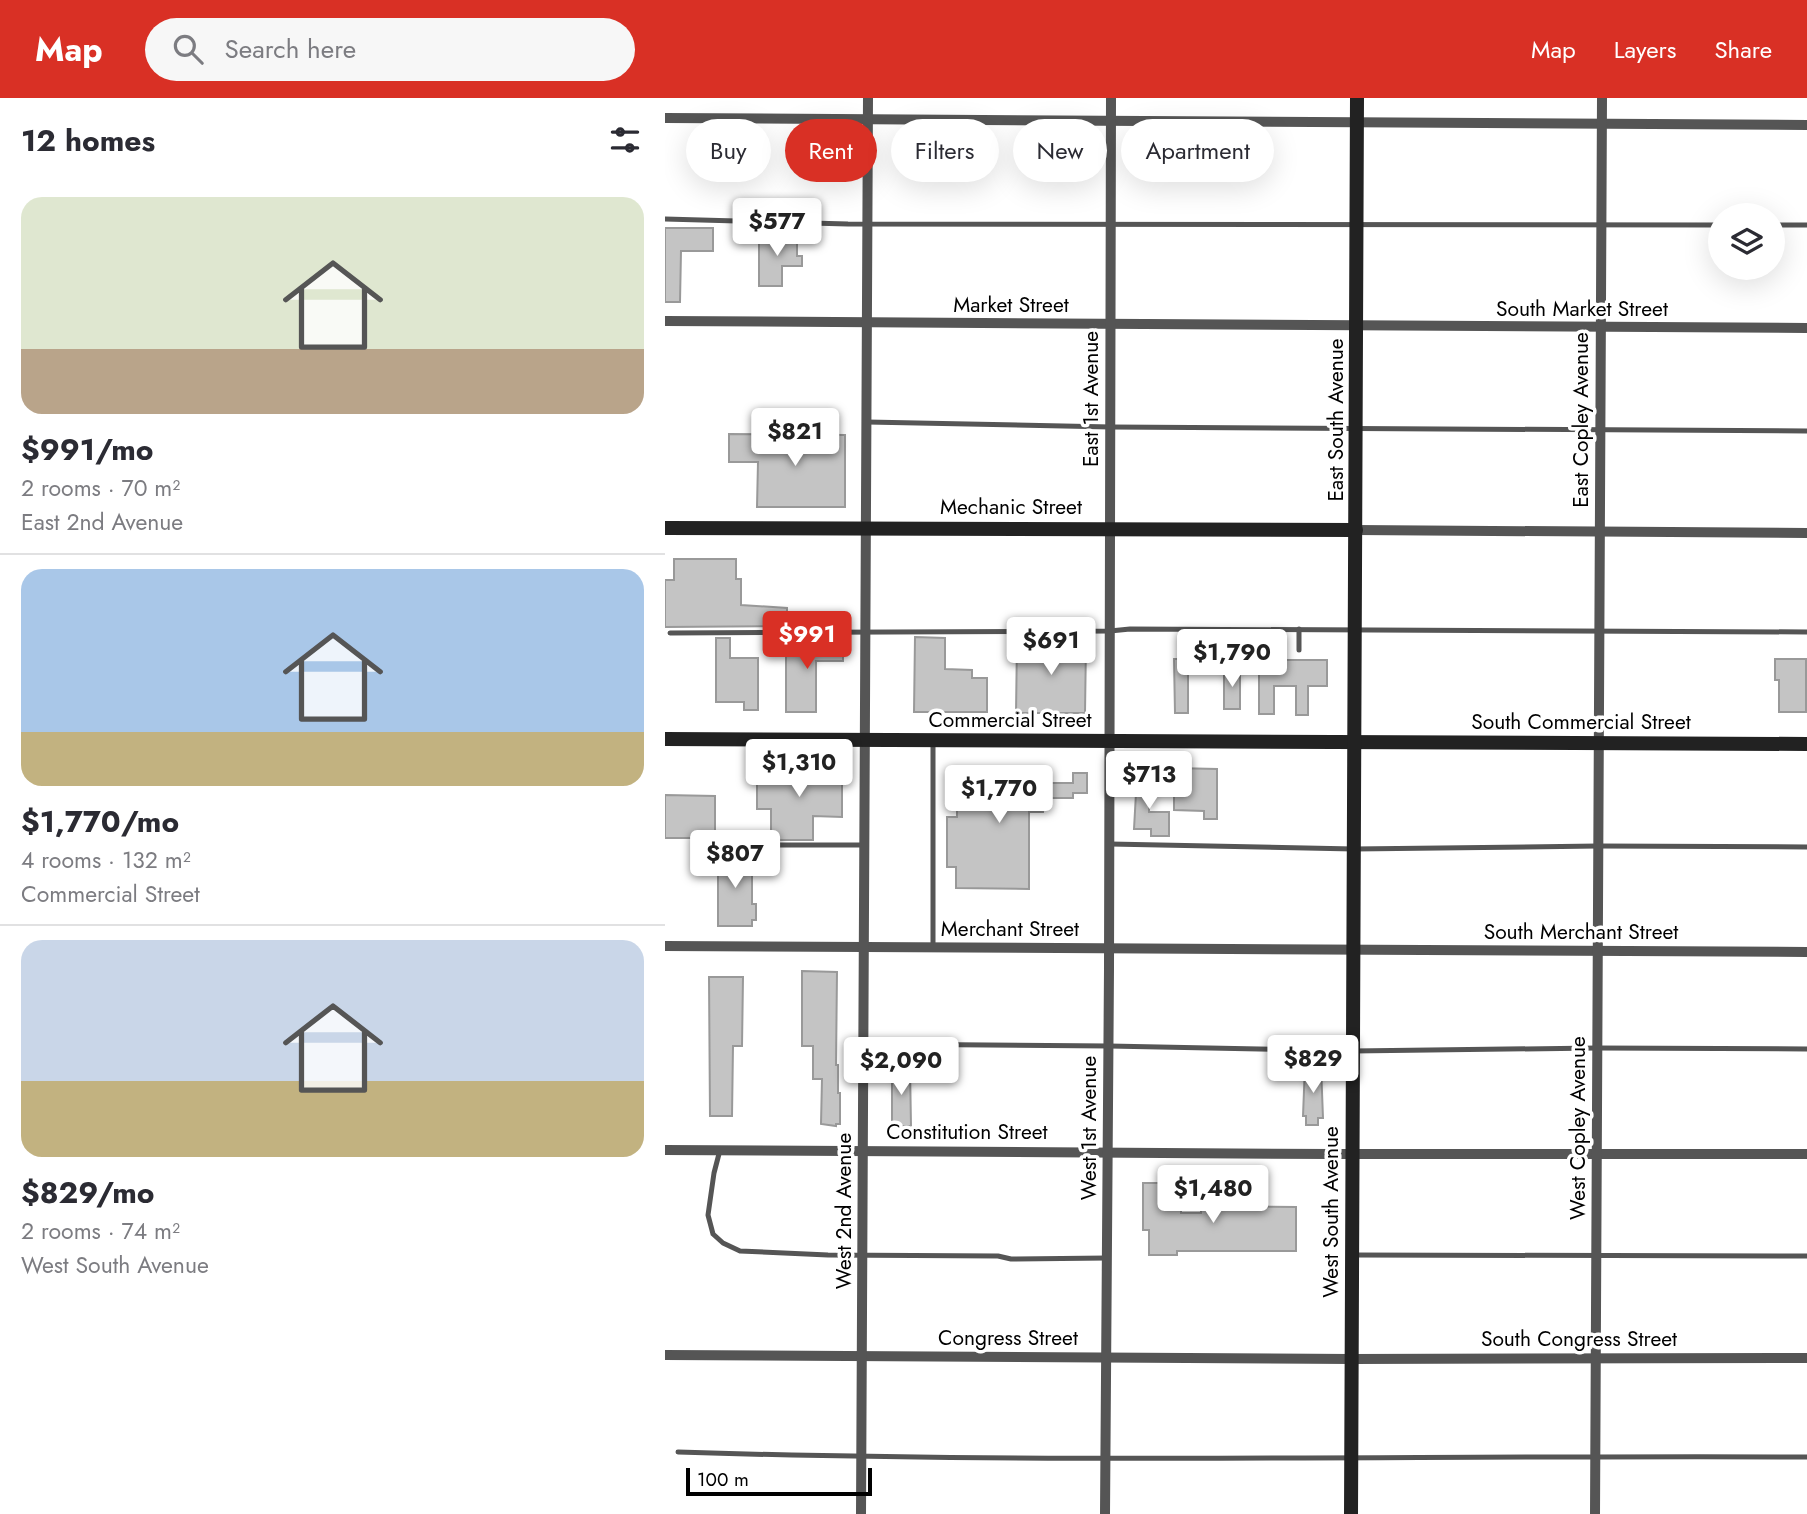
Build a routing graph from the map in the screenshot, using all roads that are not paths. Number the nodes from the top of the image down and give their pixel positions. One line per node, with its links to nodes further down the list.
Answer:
1 (868, 98): 6 (street, West 2nd Avenue)
2 (1111, 98): 8 (street, East 1st Avenue)
3 (1357, 98): 10 (main road, East South Avenue)
4 (1602, 98): 9 (street, East Copley Avenue)
5 (665, 118): 6 (street)
6 (868, 119)
7 (877, 119): 8 (street)
8 (1111, 120): 10 (street); 15 (street, East 1st Avenue)
9 (1602, 122): 10 (street); 11 (street); 16 (street, East Copley Avenue)
10 (1357, 124): 17 (main road, East South Avenue)
11 (1807, 125)
12 (868, 182): 14 (street, West 2nd Avenue)
13 (665, 219): 14 (lane)
14 (868, 223): 15 (lane); 22 (street, West 2nd Avenue)
15 (1111, 224): 17 (lane); 23 (street, East 1st Avenue)
16 (1601, 224): 17 (lane); 18 (lane); 25 (street, East Copley Avenue)
17 (1357, 225): 24 (main road, East South Avenue)
18 (1708, 225)
19 (1785, 225): 20 (lane)
20 (1807, 225)
21 (665, 321): 22 (street, Market Street)
22 (867, 324): 23 (street, Market Street); 27 (street, West 2nd Avenue)
23 (1111, 325): 24 (street, Market Street); 28 (street, East 1st Avenue)
24 (1357, 327): 25 (street, South Market Street); 29 (main road, East South Avenue)
25 (1601, 328): 26 (street, South Market Street); 30 (street, East Copley Avenue)
26 (1807, 328)
27 (867, 422): 28 (lane); 33 (street, West 2nd Avenue)
28 (1111, 427): 29 (lane); 34 (street, East 1st Avenue)
29 (1357, 428): 30 (lane); 35 (main road, East South Avenue)
30 (1600, 429): 31 (lane); 36 (street, East Copley Avenue)
31 (1807, 430)
32 (665, 528): 33 (main road, Mechanic Street)
33 (866, 528): 34 (main road, Mechanic Street); 42 (street, West 2nd Avenue)
34 (1110, 528): 35 (main road, Mechanic Street); 40 (street, East 1st Avenue)
35 (1356, 530): 36 (street); 39 (main road, East South Avenue)
36 (1600, 531): 37 (street); 41 (street, East Copley Avenue)
37 (1807, 533)
38 (1299, 629): 39 (lane); 40 (lane); 45 (lane)
39 (1356, 630): 41 (lane); 50 (main road, East South Avenue)
40 (1110, 631): 42 (lane); 49 (street, East 1st Avenue)
41 (1599, 631): 43 (lane); 51 (street, East Copley Avenue)
42 (866, 632): 44 (lane); 47 (street, West 2nd Avenue)
43 (1807, 632)
44 (670, 633)
45 (1299, 650)
46 (665, 739): 47 (main road, Commercial Street)
47 (866, 740): 48 (main road, Commercial Street); 55 (street, West 2nd Avenue)
48 (933, 741): 49 (main road, Commercial Street); 61 (lane)
49 (1110, 741): 50 (main road, Commercial Street); 53 (street, West 1st Avenue)
50 (1355, 742): 51 (main road, South Commercial Street); 58 (main road, West South Avenue)
51 (1599, 743): 52 (main road, South Commercial Street); 56 (street, West Copley Avenue)
52 (1807, 744)
53 (1110, 844): 58 (lane); 62 (street, West 1st Avenue)
54 (745, 845): 55 (lane)
55 (866, 845): 60 (street, West 2nd Avenue)
56 (1598, 846): 57 (lane); 58 (lane); 64 (street, West Copley Avenue)
57 (1807, 847)
58 (1354, 849): 63 (main road, West South Avenue)
59 (665, 946): 60 (street, Merchant Street)
60 (865, 947): 61 (street, Merchant Street); 66 (street, West 2nd Avenue)
61 (933, 948): 62 (street, Merchant Street)
62 (1109, 948): 63 (street, Merchant Street); 67 (street, West 1st Avenue)
63 (1354, 950): 64 (street, South Merchant Street); 70 (main road, West South Avenue)
64 (1598, 951): 65 (street, South Merchant Street); 68 (street, West Copley Avenue)
65 (1807, 952)
66 (865, 1044): 67 (lane); 73 (street, West 2nd Avenue)
67 (1109, 1046): 70 (lane); 74 (street, West 1st Avenue)
68 (1597, 1048): 69 (lane); 70 (lane); 75 (street, West Copley Avenue)
69 (1807, 1049)
70 (1353, 1051): 76 (main road, West South Avenue)
71 (665, 1150): 72 (street, Constitution Street)
72 (720, 1150): 73 (street, Constitution Street); 78 (lane)
73 (864, 1151): 74 (street, Constitution Street); 78 (street, West 2nd Avenue)
74 (1108, 1152): 76 (street, Constitution Street); 82 (street, West 1st Avenue)
75 (1597, 1153): 76 (street, Constitution Street); 77 (street, Constitution Street); 80 (street, West Copley Avenue)
76 (1352, 1154): 79 (main road, West South Avenue)
77 (1807, 1154)
78 (864, 1253): 82 (lane); 84 (street, West 2nd Avenue)
79 (1352, 1255): 80 (lane); 87 (main road, West South Avenue)
80 (1596, 1255): 81 (lane); 85 (street, West Copley Avenue)
81 (1807, 1256)
82 (1107, 1258): 86 (street, West 1st Avenue)
83 (665, 1355): 84 (street, Congress Street)
84 (862, 1357): 86 (street, Congress Street); 92 (street, West 2nd Avenue)
85 (1596, 1357): 87 (street, South Congress Street); 88 (street, South Congress Street); 90 (street, West Copley Avenue)
86 (1106, 1358): 87 (street, Congress Street); 93 (street, West 1st Avenue)
87 (1351, 1359): 94 (main road, West South Avenue)
88 (1807, 1359)
89 (678, 1452): 92 (lane)
90 (1595, 1456): 91 (lane); 94 (lane); 98 (street, West Copley Avenue)
91 (1807, 1457)
92 (862, 1458): 93 (lane); 95 (street, West 2nd Avenue)
93 (1105, 1459): 94 (lane); 96 (street, West 1st Avenue)
94 (1351, 1459): 97 (main road, West South Avenue)
95 (861, 1514)
96 (1105, 1514)
97 (1351, 1514)
98 (1595, 1514)

